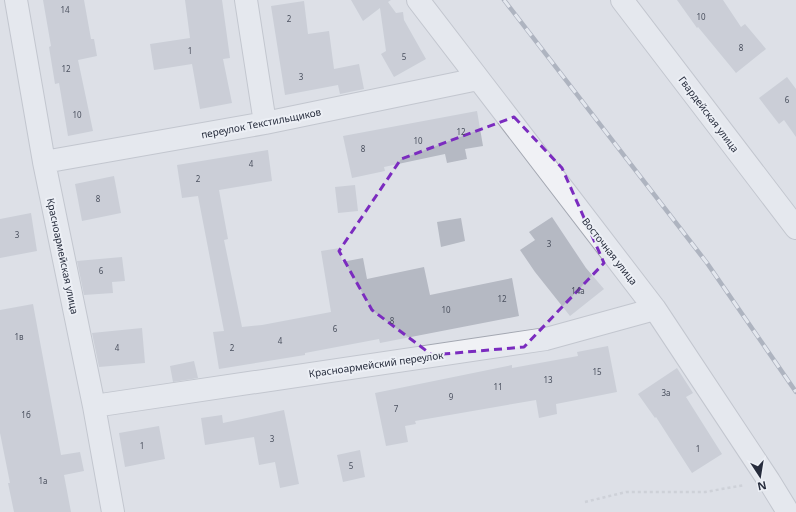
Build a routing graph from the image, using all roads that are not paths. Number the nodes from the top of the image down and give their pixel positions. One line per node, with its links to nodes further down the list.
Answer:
1 (16, 0): 7 (street, Красноармейская улица)
2 (246, 0): 6 (street)
3 (418, 0): 5 (street, Восточная улица)
4 (622, 0): 8 (street, Гвардейская улица)
5 (478, 79): 6 (street, переулок Текстильщиков); 9 (street, Восточная улица)
6 (265, 123): 7 (street, переулок Текстильщиков)
7 (44, 162): 10 (street, Красноармейская улица)
8 (796, 228)
9 (655, 309): 10 (street, Красноармейский переулок); 12 (street, Восточная улица)
10 (94, 406): 11 (street, Красноармейская улица)
11 (113, 512)
12 (788, 512)

